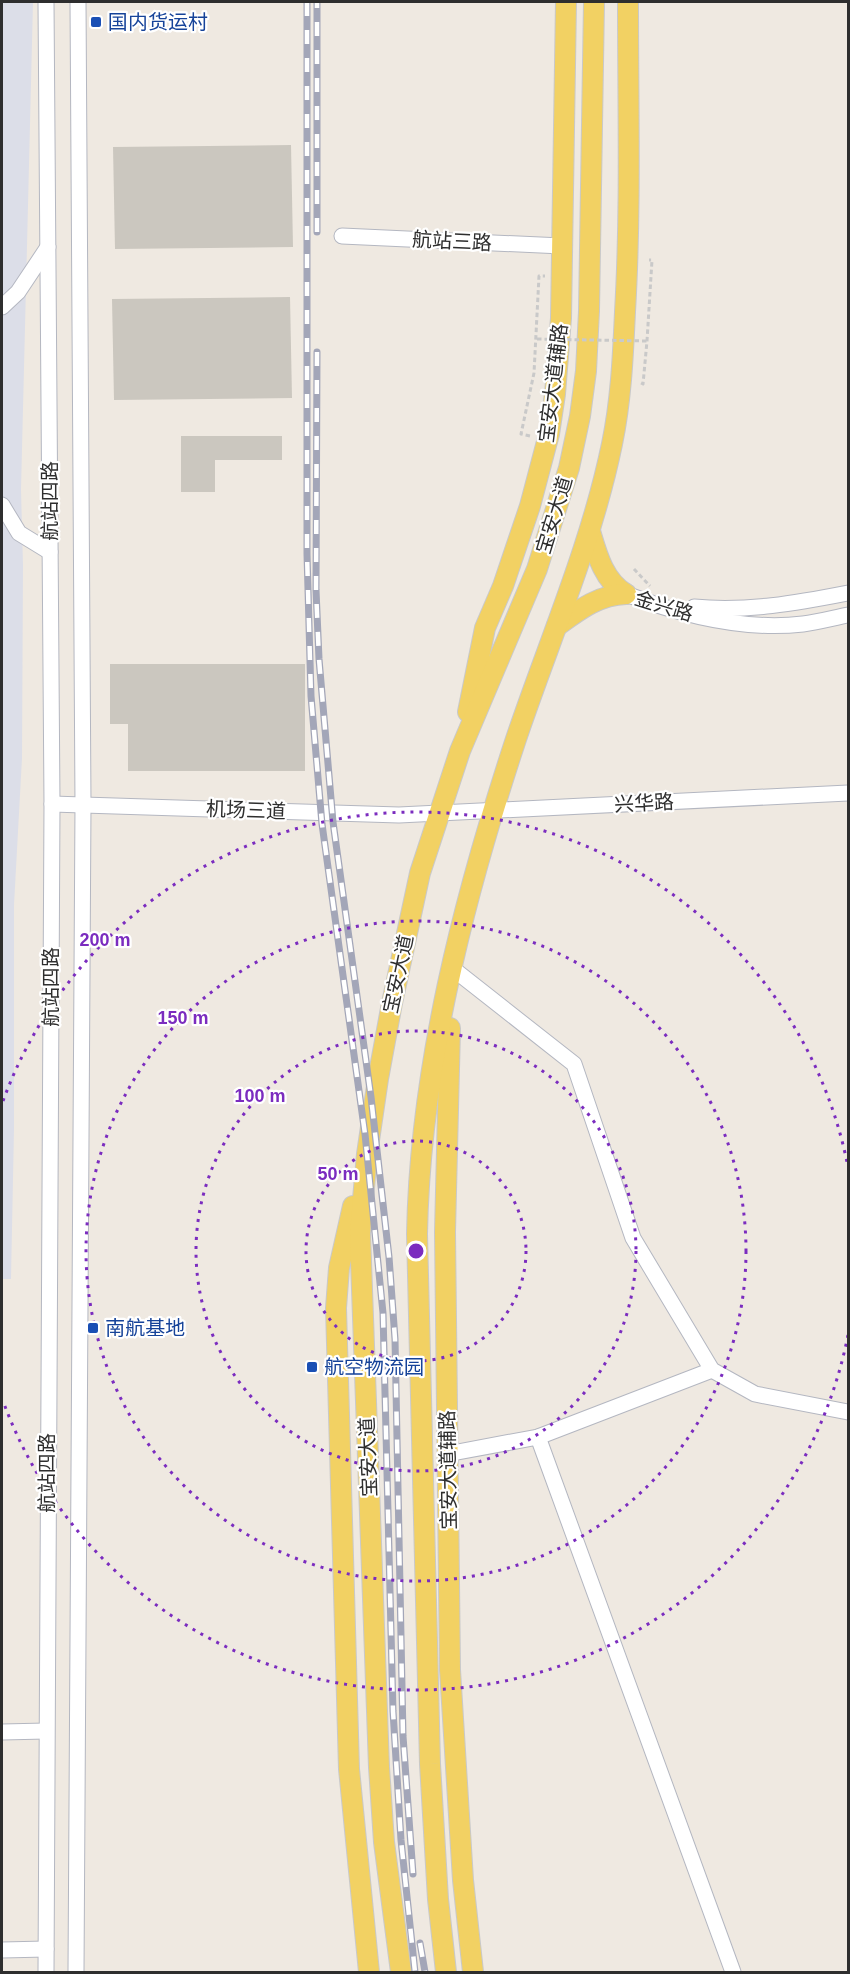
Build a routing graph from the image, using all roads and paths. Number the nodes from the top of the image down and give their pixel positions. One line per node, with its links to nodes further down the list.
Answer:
1 (45, 2): 8 (street, 航站四路)
2 (78, 2): 26 (street, 航站四路)
3 (566, 2): 7 (main road, 宝安大道辅路)
4 (594, 2): 23 (main road, 宝安大道)
5 (628, 2): 17 (main road, 宝安大道)
6 (342, 236): 7 (street, 航站三路)
7 (562, 246): 23 (main road, 宝安大道辅路)
8 (48, 247): 11 (street); 18 (street, 航站四路)
9 (649, 260): 13 (path)
10 (539, 276): 12 (path)
11 (2, 307)
12 (537, 339): 13 (path, bridge); 15 (path)
13 (647, 342): 14 (path)
14 (642, 382)
15 (530, 436)
16 (2, 505): 18 (street)
17 (590, 531): 20 (main road); 22 (main road, 宝安大道)
18 (50, 552): 25 (street, 航站四路)
19 (849, 593): 20 (street, 金兴路)
20 (626, 594): 21 (street, 金兴路); 22 (main road)
21 (849, 615)
22 (557, 626): 27 (main road, 宝安大道)
23 (460, 751): 28 (main road, 宝安大道)
24 (849, 793): 27 (street, 兴华路)
25 (52, 804): 26 (street, 机场三道); 35 (street, 航站四路)
26 (83, 805): 28 (street, 机场三道); 40 (street, 航站四路)
27 (495, 810): 28 (street, 兴华路); 29 (main road, 宝安大道)
28 (439, 813): 30 (main road, 宝安大道)
29 (452, 968): 31 (street); 34 (main road, 宝安大道辅路); 43 (main road, 宝安大道)
30 (367, 1154): 41 (main road); 42 (main road, 宝安大道)
31 (712, 1370): 32 (street); 33 (street)
32 (849, 1412)
33 (538, 1437): 34 (street); 45 (street)
34 (447, 1454): 44 (main road, 宝安大道辅路)
35 (46, 1731): 36 (street); 37 (street, 航站四路)
36 (2, 1732)
37 (46, 1949): 38 (street); 39 (street, 航站四路)
38 (2, 1950)
39 (46, 1972)
40 (76, 1972)
41 (369, 1972)
42 (401, 1972)
43 (446, 1972)
44 (473, 1972)
45 (733, 1972)

